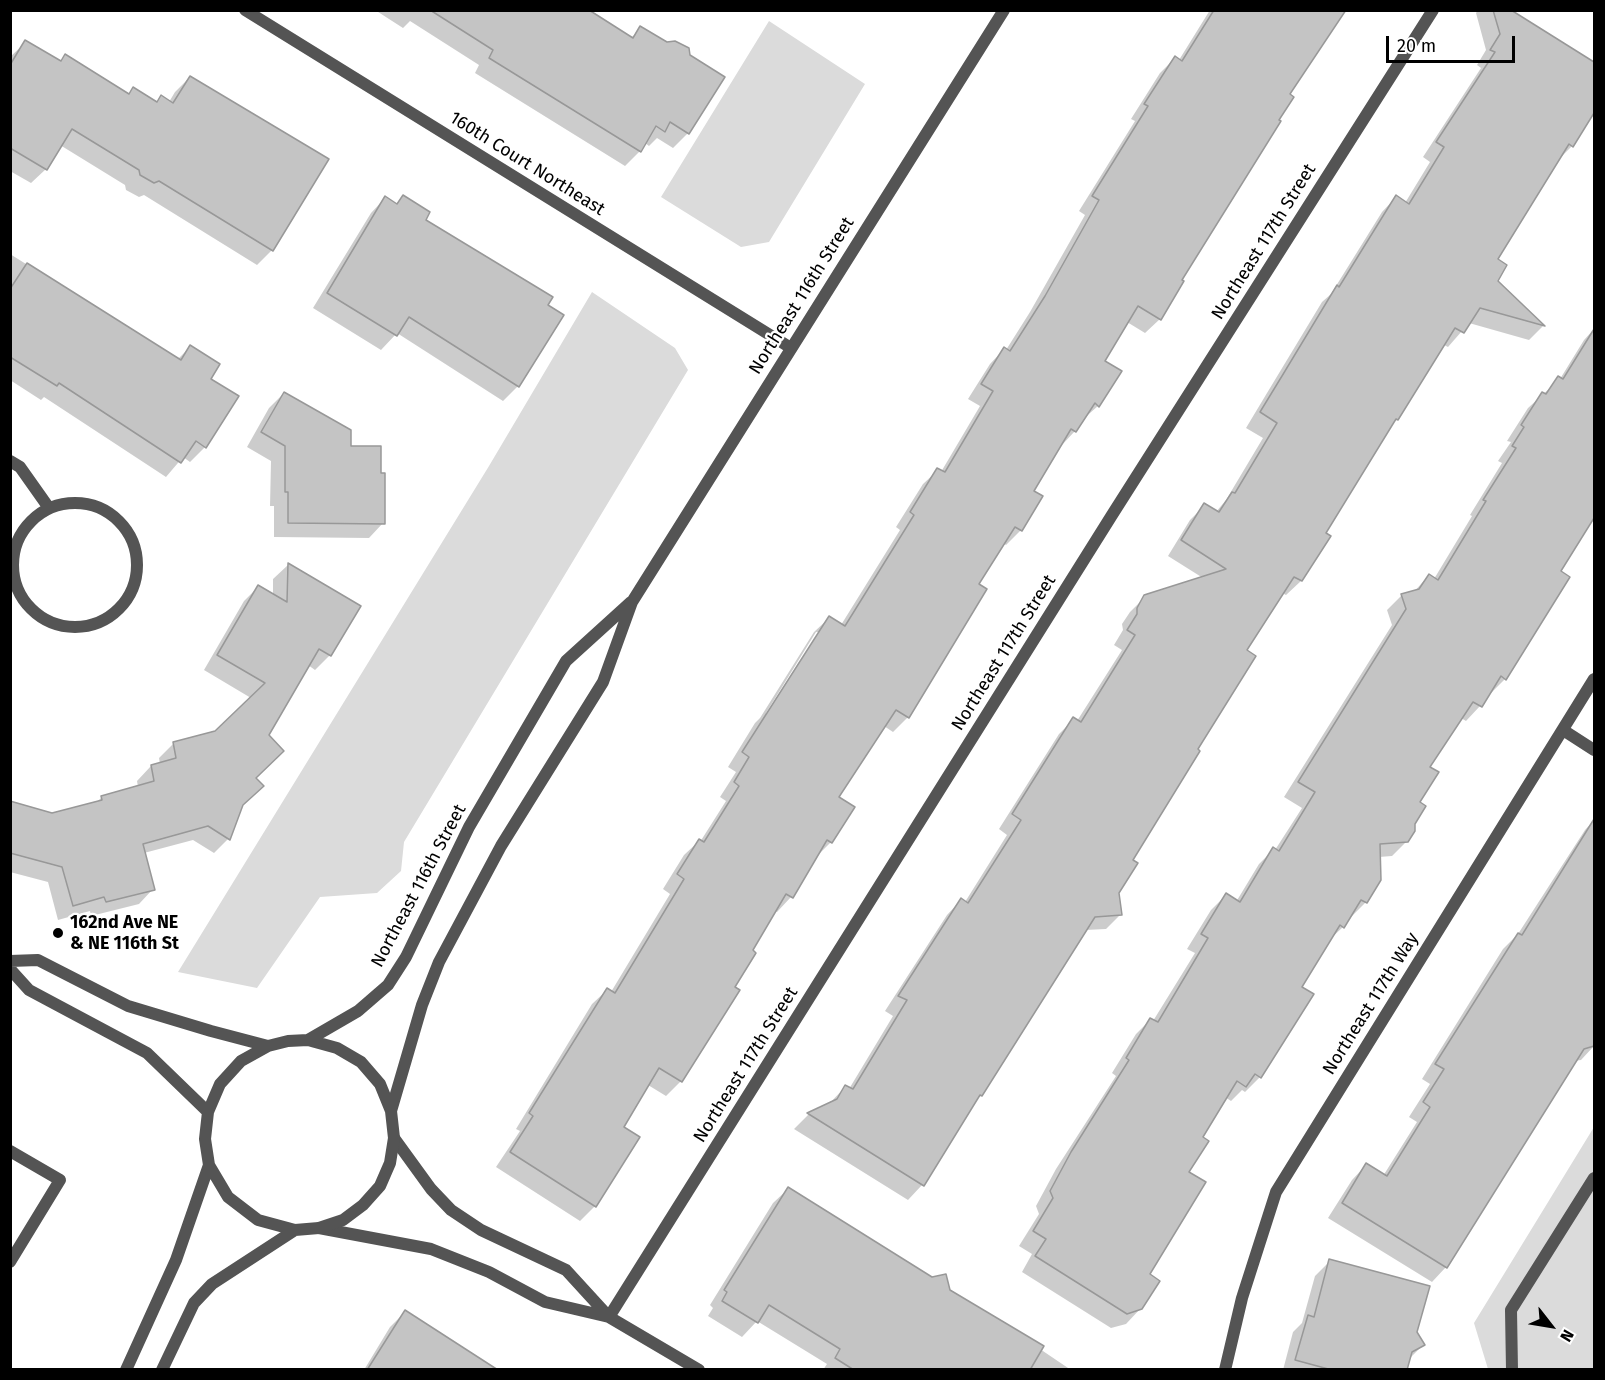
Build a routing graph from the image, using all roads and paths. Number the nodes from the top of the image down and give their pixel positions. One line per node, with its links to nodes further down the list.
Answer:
1 (245, 10): 4 (street, 160th Court Northeast)
2 (1004, 10): 4 (street, Northeast 116th Street)
3 (1433, 10): 24 (street, Northeast 117th Street)
4 (791, 348): 7 (street, Northeast 116th Street)
5 (10, 461): 6 (street)
6 (49, 508): 6 (street)
7 (632, 602): 13 (street, Northeast 116th Street); 15 (street, Northeast 116th Street)
8 (1594, 679): 9 (street, Northeast 117th Way)
9 (1563, 730): 10 (street); 28 (street, Northeast 117th Way)
10 (1594, 750)
11 (10, 961): 14 (street)
12 (10, 969): 16 (street)
13 (308, 1040): 14 (street, Northeast 116th Street); 15 (street)
14 (268, 1046): 16 (street, Northeast 116th Street)
15 (391, 1111): 17 (street, Northeast 116th Street)
16 (208, 1112): 19 (street, Northeast 116th Street)
17 (394, 1138): 21 (street, Northeast 116th Street); 24 (street)
18 (10, 1150): 23 (street)
19 (209, 1165): 22 (street); 25 (street, Northeast 116th Street)
20 (1594, 1179): 29 (street)
21 (318, 1228): 22 (street, Northeast 116th Street); 24 (street)
22 (295, 1230): 26 (street, Northeast 116th Street)
23 (10, 1262)
24 (609, 1317): 27 (street)
25 (126, 1370)
26 (162, 1370)
27 (699, 1370)
28 (1225, 1370)
29 (1512, 1370)

